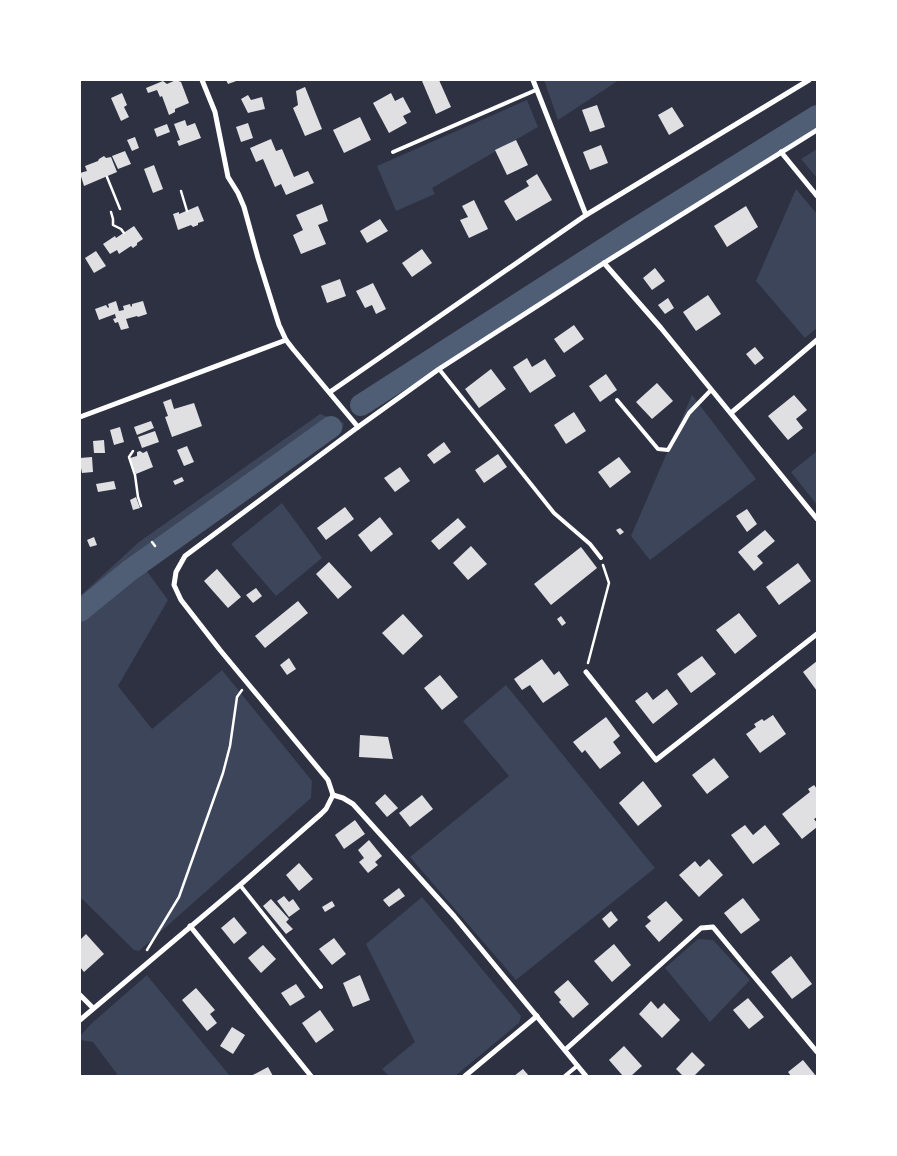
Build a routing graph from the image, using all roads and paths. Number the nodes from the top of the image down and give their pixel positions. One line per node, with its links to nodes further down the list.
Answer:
1 (202, 80): 17 (street)
2 (533, 80): 4 (street)
3 (809, 80): 14 (street)
4 (536, 90): 6 (lane); 14 (street)
5 (817, 130): 7 (street)
6 (393, 152)
7 (781, 152): 10 (street); 16 (street)
8 (107, 177): 11 (path)
9 (180, 191): 12 (path)
10 (817, 196)
11 (120, 209)
12 (187, 210)
13 (111, 212): 15 (path)
14 (586, 215): 21 (street)
15 (124, 233)
16 (604, 263): 19 (street); 20 (street)
17 (286, 340): 21 (street); 24 (street)
18 (817, 340): 23 (street)
19 (439, 369): 25 (street); 31 (lane)
20 (711, 390): 22 (lane); 23 (street)
21 (330, 392): 25 (street)
22 (617, 400)
23 (731, 413): 28 (street)
24 (80, 416)
25 (358, 427): 35 (street)
26 (133, 451): 27 (path)
27 (141, 506)
28 (817, 519)
29 (152, 542): 30 (path)
30 (155, 546)
31 (601, 558): 33 (path)
32 (817, 634): 33 (street)
33 (586, 672)
34 (243, 690): 38 (path)
35 (333, 795): 36 (street); 42 (street)
36 (240, 885): 37 (street); 39 (lane)
37 (190, 926): 41 (street); 47 (street)
38 (145, 954)
39 (321, 987)
40 (80, 995): 41 (street)
41 (93, 1008): 43 (street)
42 (537, 1016): 44 (street); 48 (street)
43 (80, 1020)
44 (565, 1050): 45 (street); 46 (street)
45 (817, 1052)
46 (577, 1066): 49 (lane); 50 (street)
47 (311, 1076)
48 (465, 1076)
49 (565, 1076)
50 (586, 1076)

